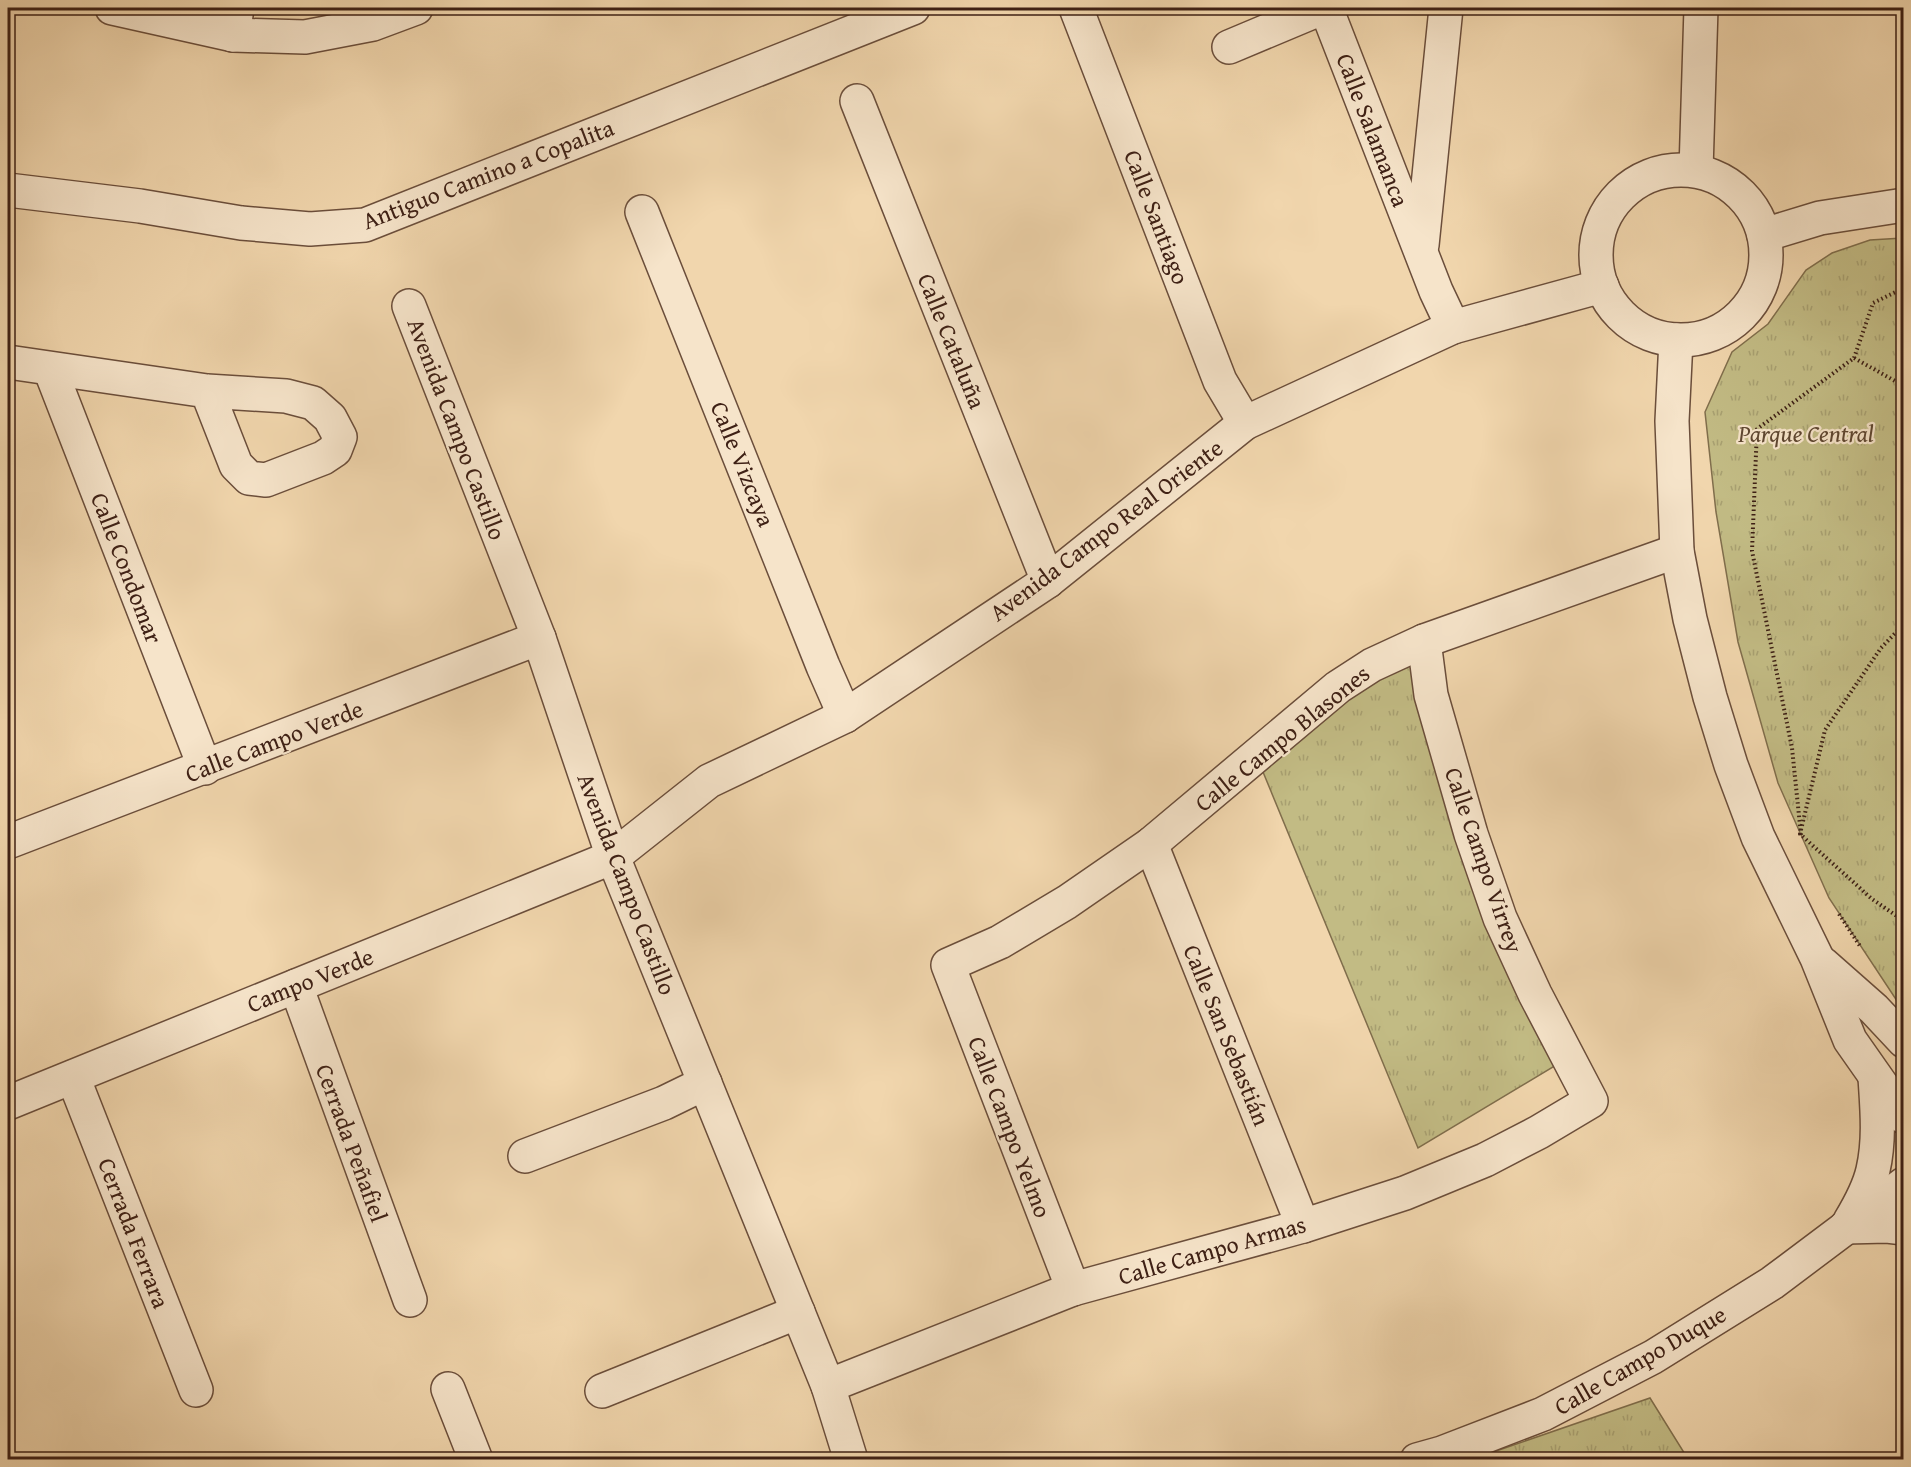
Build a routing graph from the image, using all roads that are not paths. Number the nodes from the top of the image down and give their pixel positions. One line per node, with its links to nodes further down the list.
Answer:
1 (112, 8): 8 (street)
2 (416, 8): 8 (street)
3 (913, 8): 12 (street, Antiguo Camino a Copalita)
4 (1076, 8): 24 (street, Calle Santiago)
5 (1324, 8): 9 (street); 16 (street, Calle Salamanca)
6 (1446, 8): 16 (street, Calle Salamanca)
7 (1701, 8): 11 (street)
8 (235, 21)
9 (1229, 47)
10 (856, 102): 26 (street, Calle Cataluña)
11 (1696, 170): 15 (street); 17 (street)
12 (8, 190)
13 (1904, 205): 15 (street)
14 (642, 212): 29 (street, Calle Vizcaya)
15 (1764, 235): 20 (street)
16 (1421, 252): 19 (street, Calle Salamanca)
17 (1602, 286): 19 (street, Avenida Campo Real Oriente); 20 (street)
18 (409, 306): 27 (street, Avenida Campo Castillo)
19 (1453, 327): 24 (street, Avenida Campo Real Oriente)
20 (1676, 340): 25 (street)
21 (8, 362): 22 (street)
22 (50, 369): 23 (street); 30 (street, Calle Condomar)
23 (207, 391)
24 (1245, 423): 26 (street, Avenida Campo Real Oriente)
25 (1677, 551): 28 (street, Calle Campo Blasones); 34 (street)
26 (1048, 581): 29 (street, Avenida Campo Real Oriente)
27 (539, 638): 30 (street, Calle Campo Verde); 33 (street, Avenida Campo Castillo)
28 (1424, 641): 32 (street, Calle Campo Blasones); 41 (street, Calle Campo Virrey)
29 (845, 716): 33 (street, Avenida Campo Real Oriente)
30 (205, 768): 31 (street, Calle Campo Verde)
31 (8, 842)
32 (1151, 844): 35 (street, Calle Campo Blasones); 46 (street, Calle San Sebastián)
33 (613, 857): 36 (street, Campo Verde); 40 (street, Avenida Campo Castillo)
34 (1817, 958): 37 (street); 38 (street)
35 (948, 965): 49 (street, Calle Campo Yelmo)
36 (296, 986): 39 (street, Campo Verde); 50 (street, Cerrada Peñafiel)
37 (1904, 1041)
38 (1875, 1076): 43 (street); 47 (street, Calle Campo Duque)
39 (72, 1077): 42 (street, Campo Verde); 54 (street, Cerrada Ferrara)
40 (705, 1083): 44 (street); 51 (street, Avenida Campo Castillo)
41 (1591, 1101): 46 (street, Calle Campo Armas)
42 (8, 1103)
43 (1904, 1117)
44 (525, 1156)
45 (1904, 1184): 47 (street, Calle Campo Duque)
46 (1303, 1226): 49 (street, Calle Campo Armas)
47 (1846, 1227): 48 (street); 58 (street, Calle Campo Duque)
48 (1904, 1228)
49 (1073, 1289): 52 (street, Calle Campo Armas)
50 (410, 1300)
51 (798, 1312): 52 (street, Avenida Campo Castillo); 55 (street)
52 (828, 1386): 57 (street, Avenida Campo Castillo)
53 (448, 1389): 56 (street)
54 (196, 1390)
55 (602, 1391)
56 (476, 1460)
57 (851, 1460)
58 (1417, 1460)

